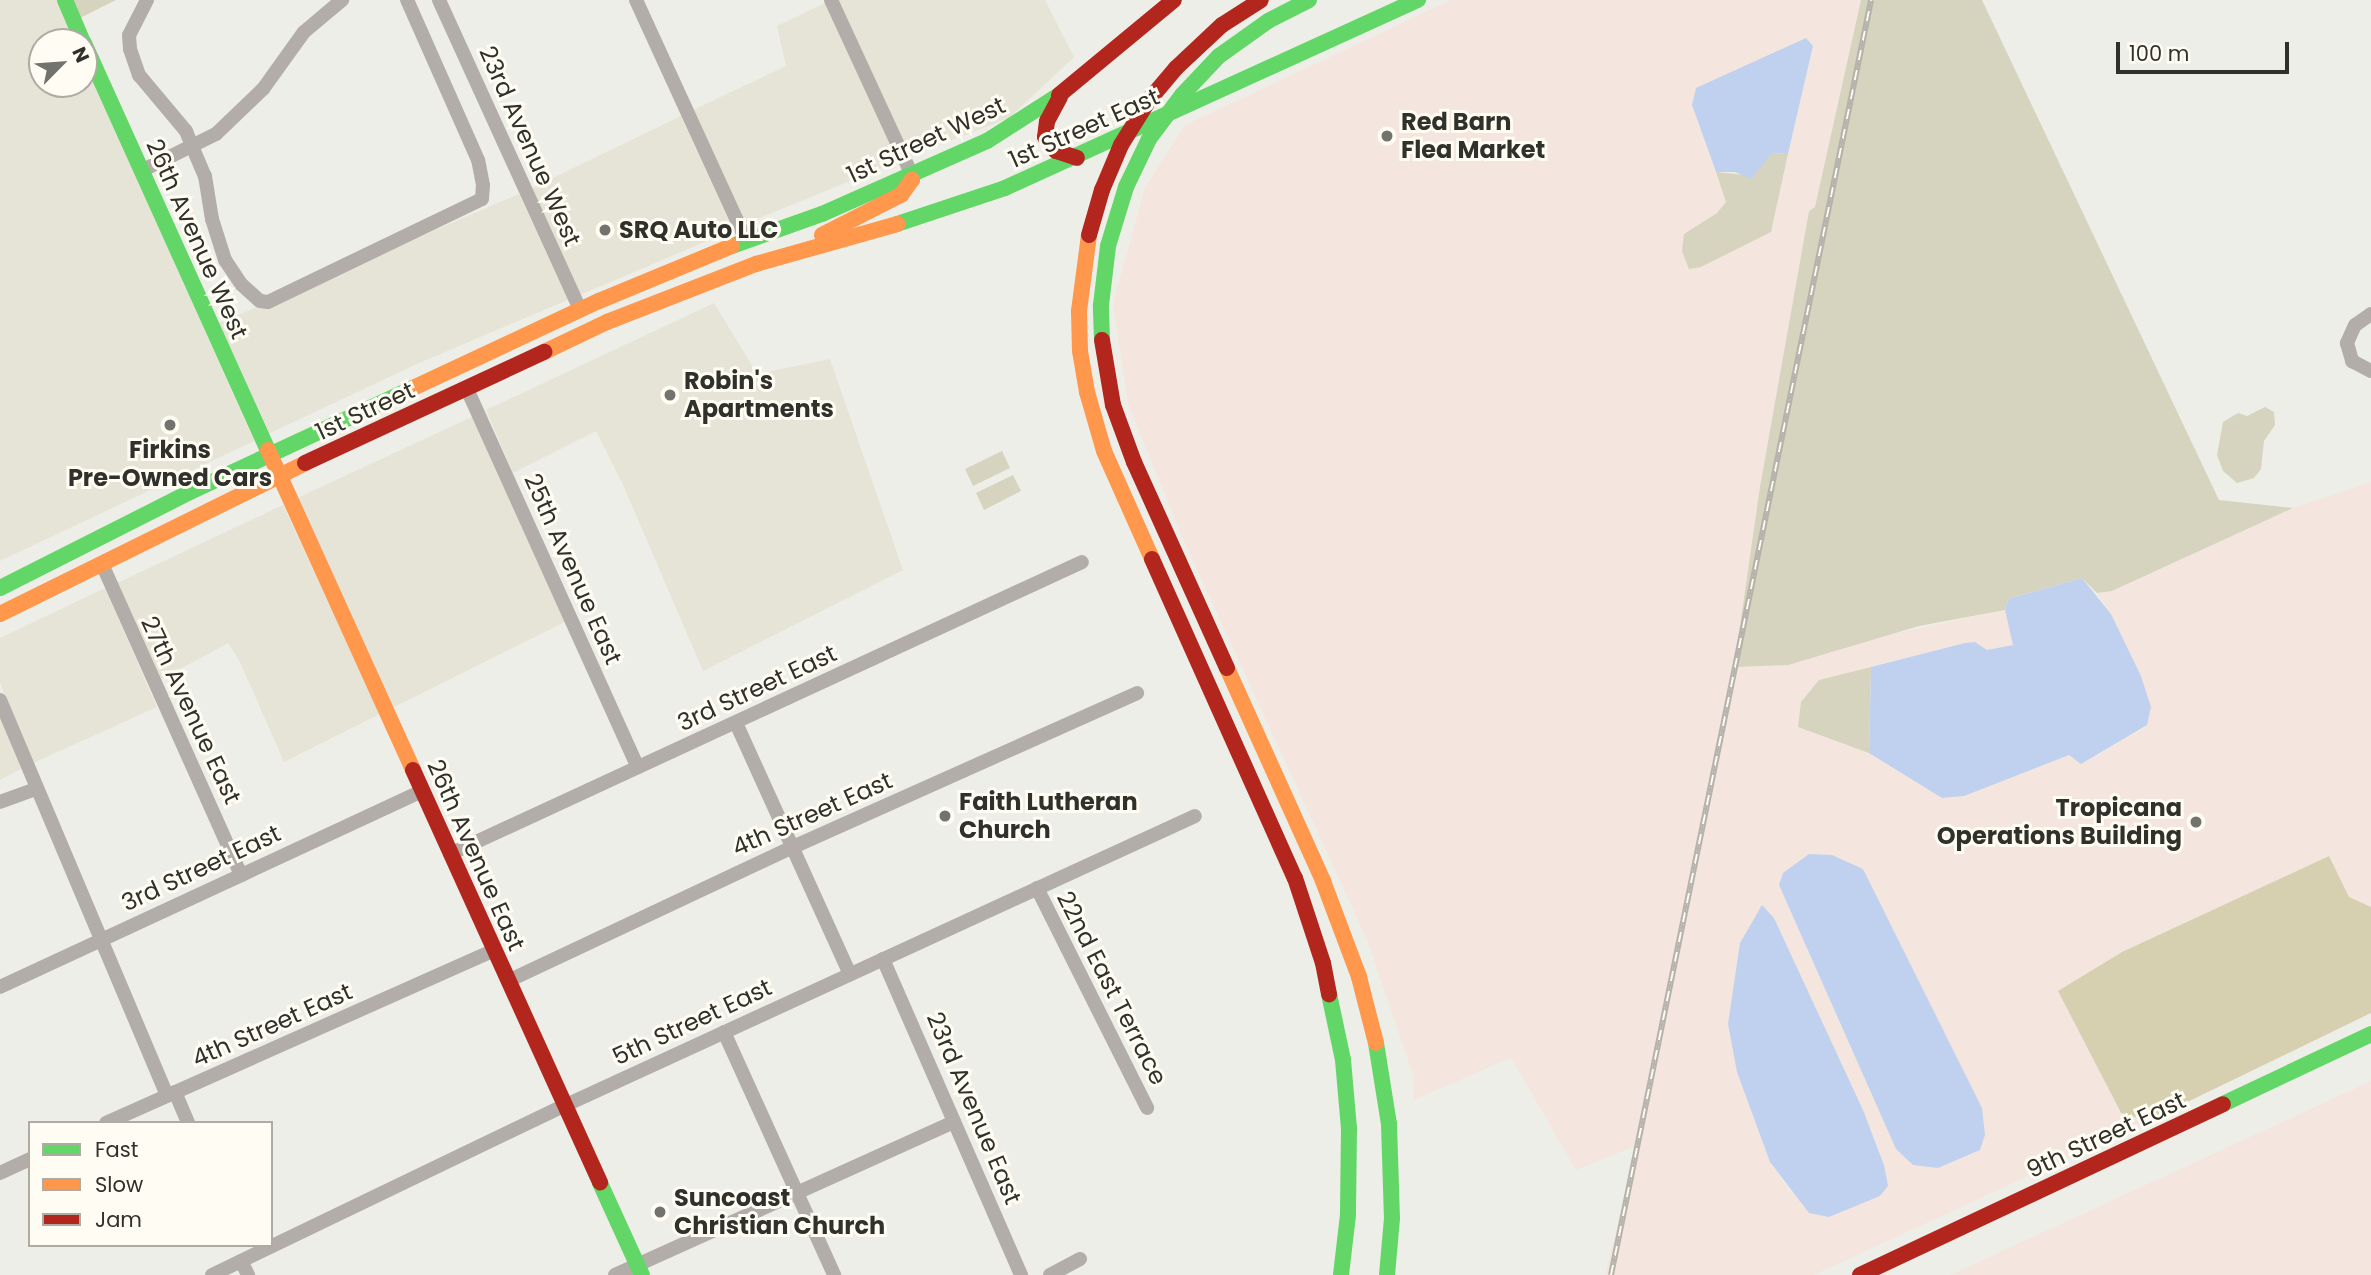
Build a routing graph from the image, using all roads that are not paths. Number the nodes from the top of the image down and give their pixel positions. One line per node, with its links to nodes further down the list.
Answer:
1 (65, 0): 12 (main road, 26th Avenue West)
2 (147, 0): 15 (street)
3 (342, 0): 15 (street)
4 (407, 0): 15 (street)
5 (439, 0): 22 (street, 23rd Avenue West)
6 (636, 0): 19 (street)
7 (831, 0): 18 (street)
8 (1174, 0): 14 (main road, 1st Street West)
9 (1261, 0): 75 (main road)
10 (1309, 0): 76 (main road)
11 (1418, 0): 16 (main road, 1st Street East)
12 (77, 28)
13 (98, 74): 17 (main road, 26th Avenue West)
14 (1063, 92): 16 (main road); 18 (main road, 1st Street West)
15 (192, 146): 17 (street)
16 (1077, 158): 20 (main road, 1st Street East)
17 (141, 171): 27 (main road, 26th Avenue West)
18 (912, 175): 19 (main road, 1st Street West); 20 (main road)
19 (746, 240): 20 (main road); 22 (main road, 1st Street); 24 (main road)
20 (792, 253): 21 (main road, 1st Street East)
21 (756, 264): 24 (main road, 1st Street)
22 (580, 310): 27 (main road, 1st Street)
23 (2371, 314): 25 (street)
24 (543, 351): 26 (main road, 1st Street)
25 (2371, 371)
26 (467, 389): 28 (main road, 1st Street); 38 (street, 25th Avenue East)
27 (269, 454): 28 (main road, 26th Avenue East); 29 (main road, 1st Street)
28 (279, 475): 31 (main road, 1st Street); 40 (main road, 26th Avenue East)
29 (90, 544): 32 (main road, 1st Street); 33 (main road)
30 (1082, 562): 37 (street, 3rd Street East)
31 (102, 564): 34 (main road, 1st Street); 45 (street, 27th Avenue East)
32 (0, 588)
33 (0, 601)
34 (0, 614)
35 (1137, 693): 43 (street, 4th Street East)
36 (0, 700): 39 (street)
37 (736, 723): 38 (street, 3rd Street East); 43 (street)
38 (638, 767): 44 (street, 3rd Street East)
39 (36, 789): 41 (street); 47 (street)
40 (422, 791): 44 (main road, 26th Avenue East); 45 (street, 3rd Street East)
41 (0, 802)
42 (1195, 816): 46 (street, 5th Street East)
43 (793, 847): 50 (street); 51 (street, 4th Street East)
44 (450, 854): 48 (main road, 26th Avenue East)
45 (242, 875): 47 (street, 3rd Street East)
46 (1037, 888): 49 (street, 5th Street East); 57 (street, 22nd East Terrace)
47 (102, 939): 52 (street, 3rd Street East); 55 (street)
48 (494, 950): 51 (main road, 26th Avenue East); 55 (street, 4th Street East)
49 (883, 959): 50 (street, 5th Street East); 60 (street, 23rd Avenue East)
50 (850, 974): 53 (street, 5th Street East)
51 (508, 981): 56 (main road, 26th Avenue East)
52 (0, 987)
53 (724, 1032): 56 (street, 5th Street East); 63 (street)
54 (2371, 1034): 77 (main road, 9th Street East)
55 (171, 1093): 58 (street, 4th Street East); 59 (street)
56 (566, 1105): 64 (street, 5th Street East); 68 (main road, 26th Avenue East)
57 (1147, 1108)
58 (110, 1121)
59 (187, 1121)
60 (954, 1122): 63 (street); 73 (street, 23rd Avenue East)
61 (28, 1160): 62 (street)
62 (0, 1173)
63 (797, 1194): 68 (street); 72 (street)
64 (273, 1241)
65 (261, 1247): 66 (street, 5th Street East)
66 (244, 1255): 69 (street, 5th Street East); 70 (street)
67 (1080, 1259): 74 (street)
68 (639, 1270): 71 (street)
69 (212, 1275)
70 (248, 1275)
71 (615, 1275)
72 (834, 1275)
73 (1021, 1275)
74 (1050, 1275)
75 (1341, 1275)
76 (1387, 1275)
77 (1860, 1275)

